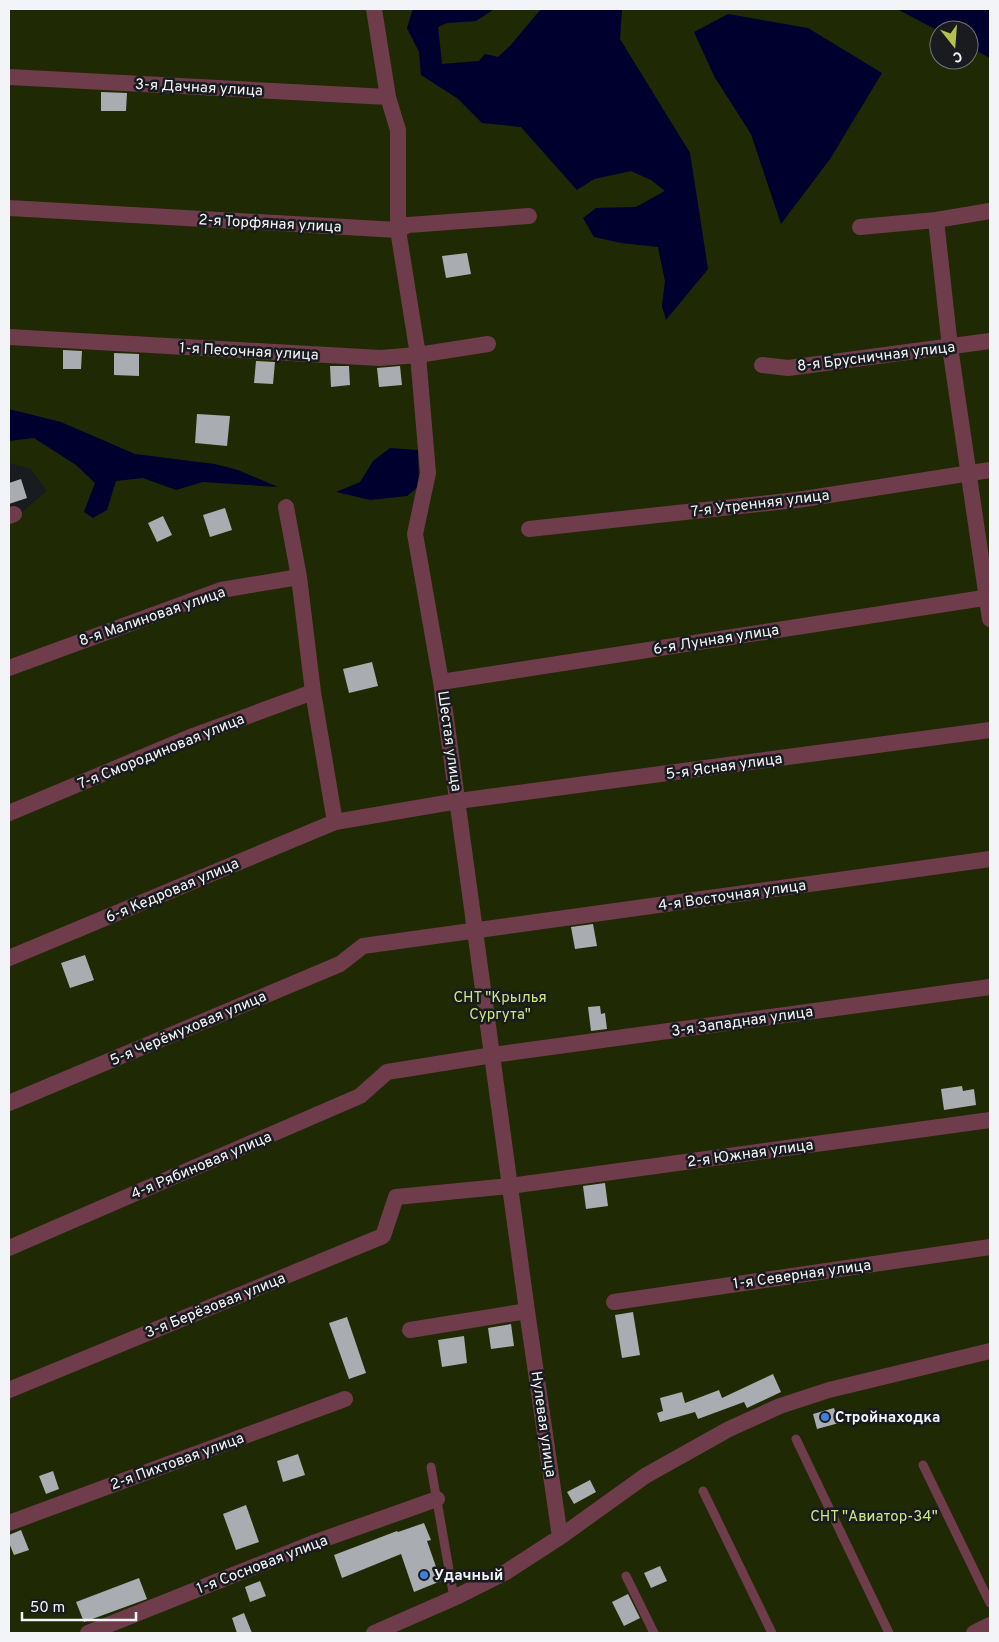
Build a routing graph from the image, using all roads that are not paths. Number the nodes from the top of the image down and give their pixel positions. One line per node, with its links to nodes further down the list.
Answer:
1 (374, 9): 3 (street, Шестая улица)
2 (9, 77): 3 (street, 3-я Дачная улица)
3 (388, 97): 9 (street, Шестая улица)
4 (9, 208): 9 (street, 2-я Торфяная улица)
5 (990, 211): 7 (street)
6 (529, 216): 9 (street, 2-я Торфяная улица)
7 (936, 220): 8 (street); 13 (street)
8 (860, 227)
9 (398, 230): 14 (street, Шестая улица)
10 (9, 337): 14 (street, 1-я Песочная улица)
11 (990, 341): 13 (street, 8-я Брусничная улица)
12 (488, 344): 14 (street, 1-я Песочная улица)
13 (950, 347): 15 (street, 8-я Брусничная улица); 17 (street)
14 (418, 355): 24 (street, Шестая улица)
15 (762, 365)
16 (990, 470): 17 (street, 7-я Утренняя улица)
17 (969, 473): 19 (street, 7-я Утренняя улица); 21 (street)
18 (286, 508): 20 (street)
19 (529, 529)
20 (299, 577): 23 (street, 8-я Малиновая улица); 25 (street)
21 (989, 597): 22 (street); 24 (street, 6-я Лунная улица)
22 (990, 619)
23 (9, 668)
24 (441, 682): 27 (street, Шестая улица)
25 (313, 692): 28 (street, 7-я Смородиновая улица); 29 (street)
26 (990, 730): 27 (street, 5-я Ясная улица)
27 (458, 801): 29 (street, 5-я Ясная улица); 31 (street, Шестая улица)
28 (9, 813)
29 (335, 822): 33 (street, 6-я Кедровая улица)
30 (990, 859): 31 (street, 4-я Восточная улица)
31 (474, 931): 32 (street, 4-я Восточная улица); 35 (street, Шестая улица)
32 (363, 946): 37 (street, 5-я Черёмуховая улица)
33 (9, 958)
34 (990, 987): 35 (street, 3-я Западная улица)
35 (493, 1055): 36 (street, 3-я Западная улица); 39 (street, Нулевая улица)
36 (387, 1072): 42 (street, 4-я Рябиновая улица)
37 (9, 1103)
38 (990, 1120): 39 (street, 2-я Южная улица)
39 (510, 1186): 40 (street, 2-я Южная улица); 44 (street, Нулевая улица)
40 (396, 1197): 47 (street, 3-я Берёзовая улица)
41 (990, 1247): 43 (street, 1-я Северная улица)
42 (9, 1248)
43 (614, 1302)
44 (527, 1311): 45 (street); 55 (street, Нулевая улица)
45 (410, 1330)
46 (990, 1351): 55 (street)
47 (9, 1390)
48 (345, 1399): 54 (street, 2-я Пихтовая улица)
49 (796, 1439): 64 (lane)
50 (923, 1465): 58 (lane)
51 (431, 1467): 53 (lane)
52 (703, 1490): 63 (lane)
53 (437, 1499): 57 (lane); 60 (street, 1-я Сосновая улица)
54 (9, 1523)
55 (560, 1537): 57 (street)
56 (626, 1576): 62 (lane)
57 (454, 1598): 61 (street)
58 (990, 1603)
59 (990, 1625): 65 (street)
60 (88, 1633)
61 (374, 1633)
62 (654, 1633)
63 (772, 1633)
64 (889, 1633)
65 (974, 1633)

